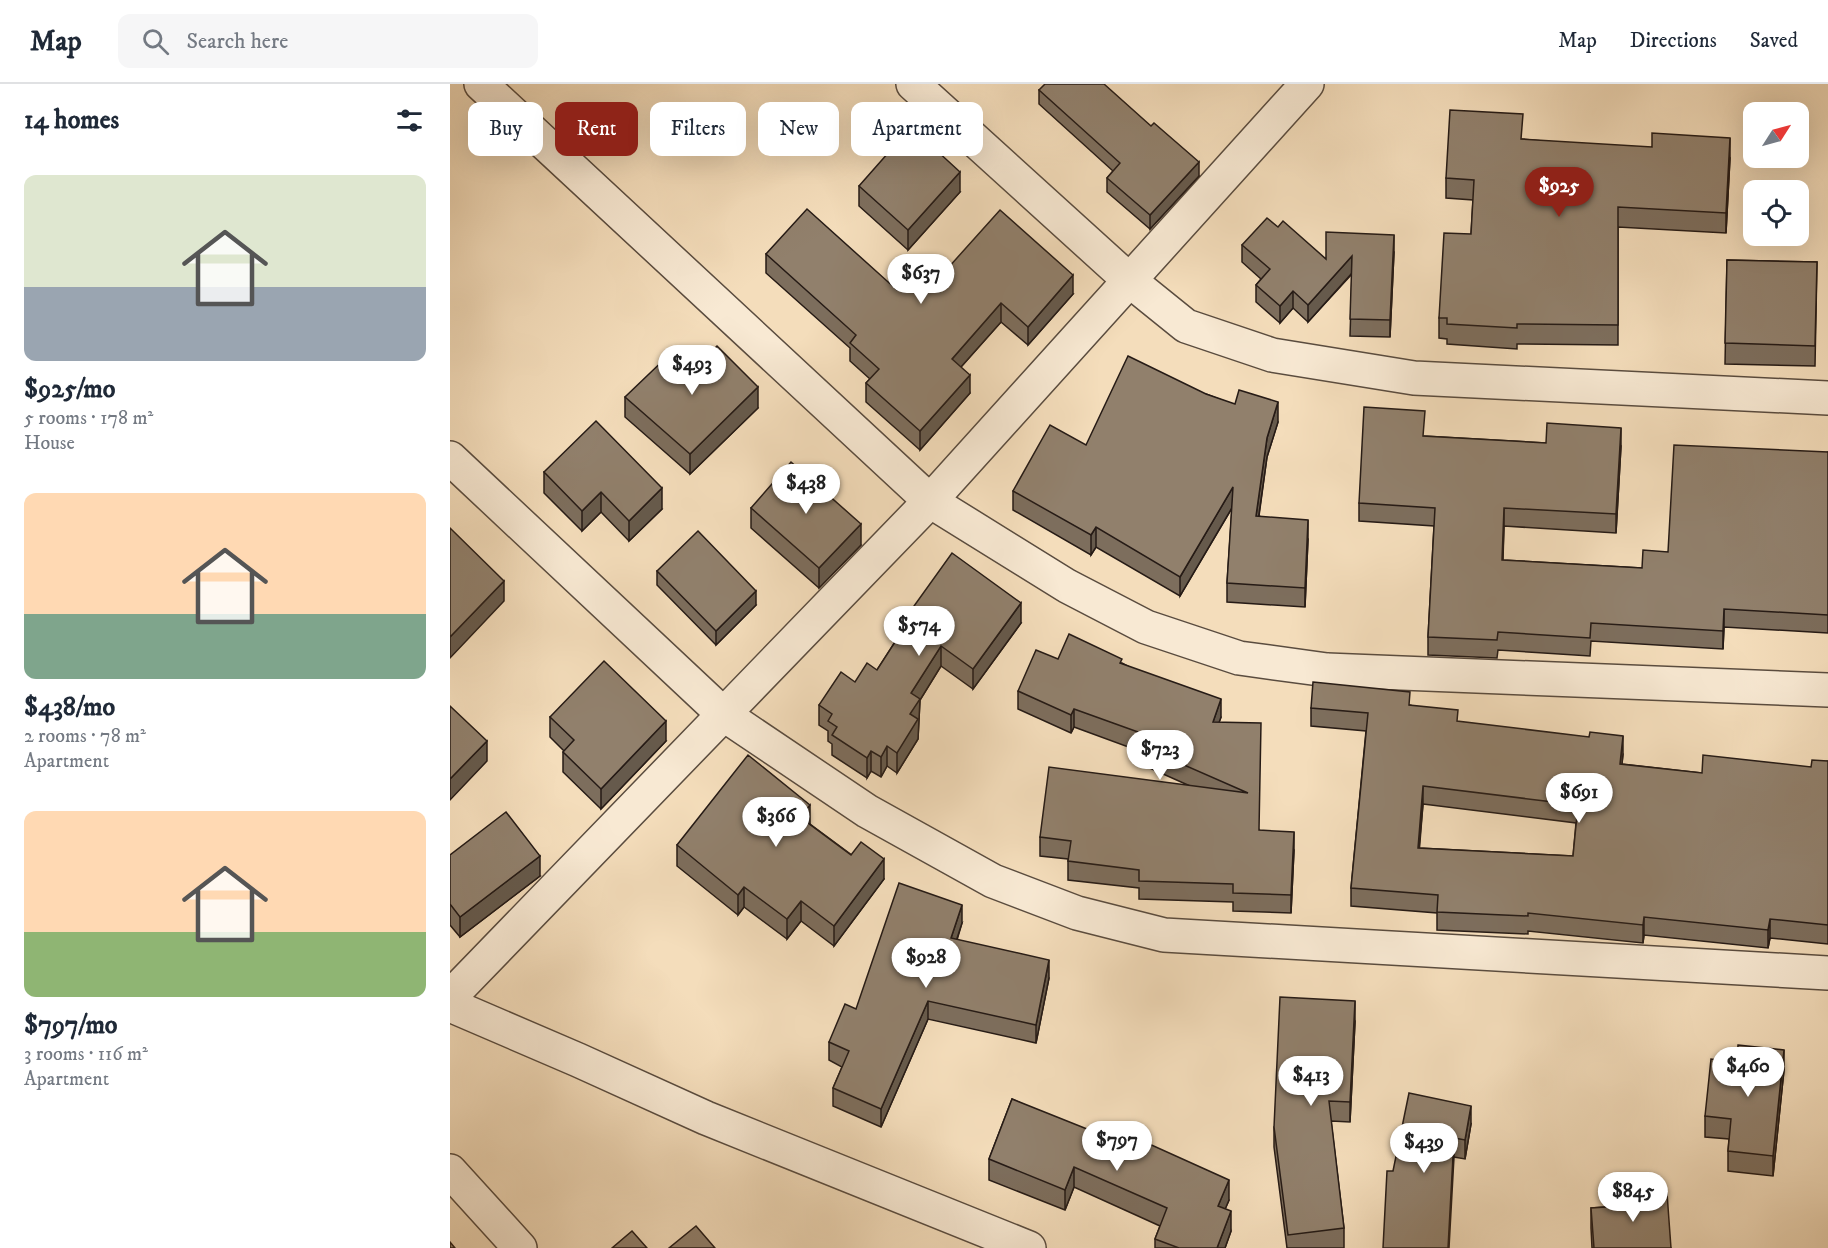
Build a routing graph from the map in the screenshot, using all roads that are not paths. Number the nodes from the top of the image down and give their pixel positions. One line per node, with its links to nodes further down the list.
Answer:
1 (481, 84): 7 (street)
2 (913, 84): 4 (street)
3 (1307, 84): 4 (street)
4 (1129, 280): 5 (street); 7 (street)
5 (1828, 398)
6 (450, 458): 9 (street)
7 (930, 501): 8 (street); 9 (street)
8 (1828, 690)
9 (723, 714): 10 (street); 11 (street)
10 (1828, 973)
11 (450, 997)
12 (450, 1005): 15 (street)
13 (450, 1171): 14 (street)
14 (520, 1248)
15 (1029, 1248)

